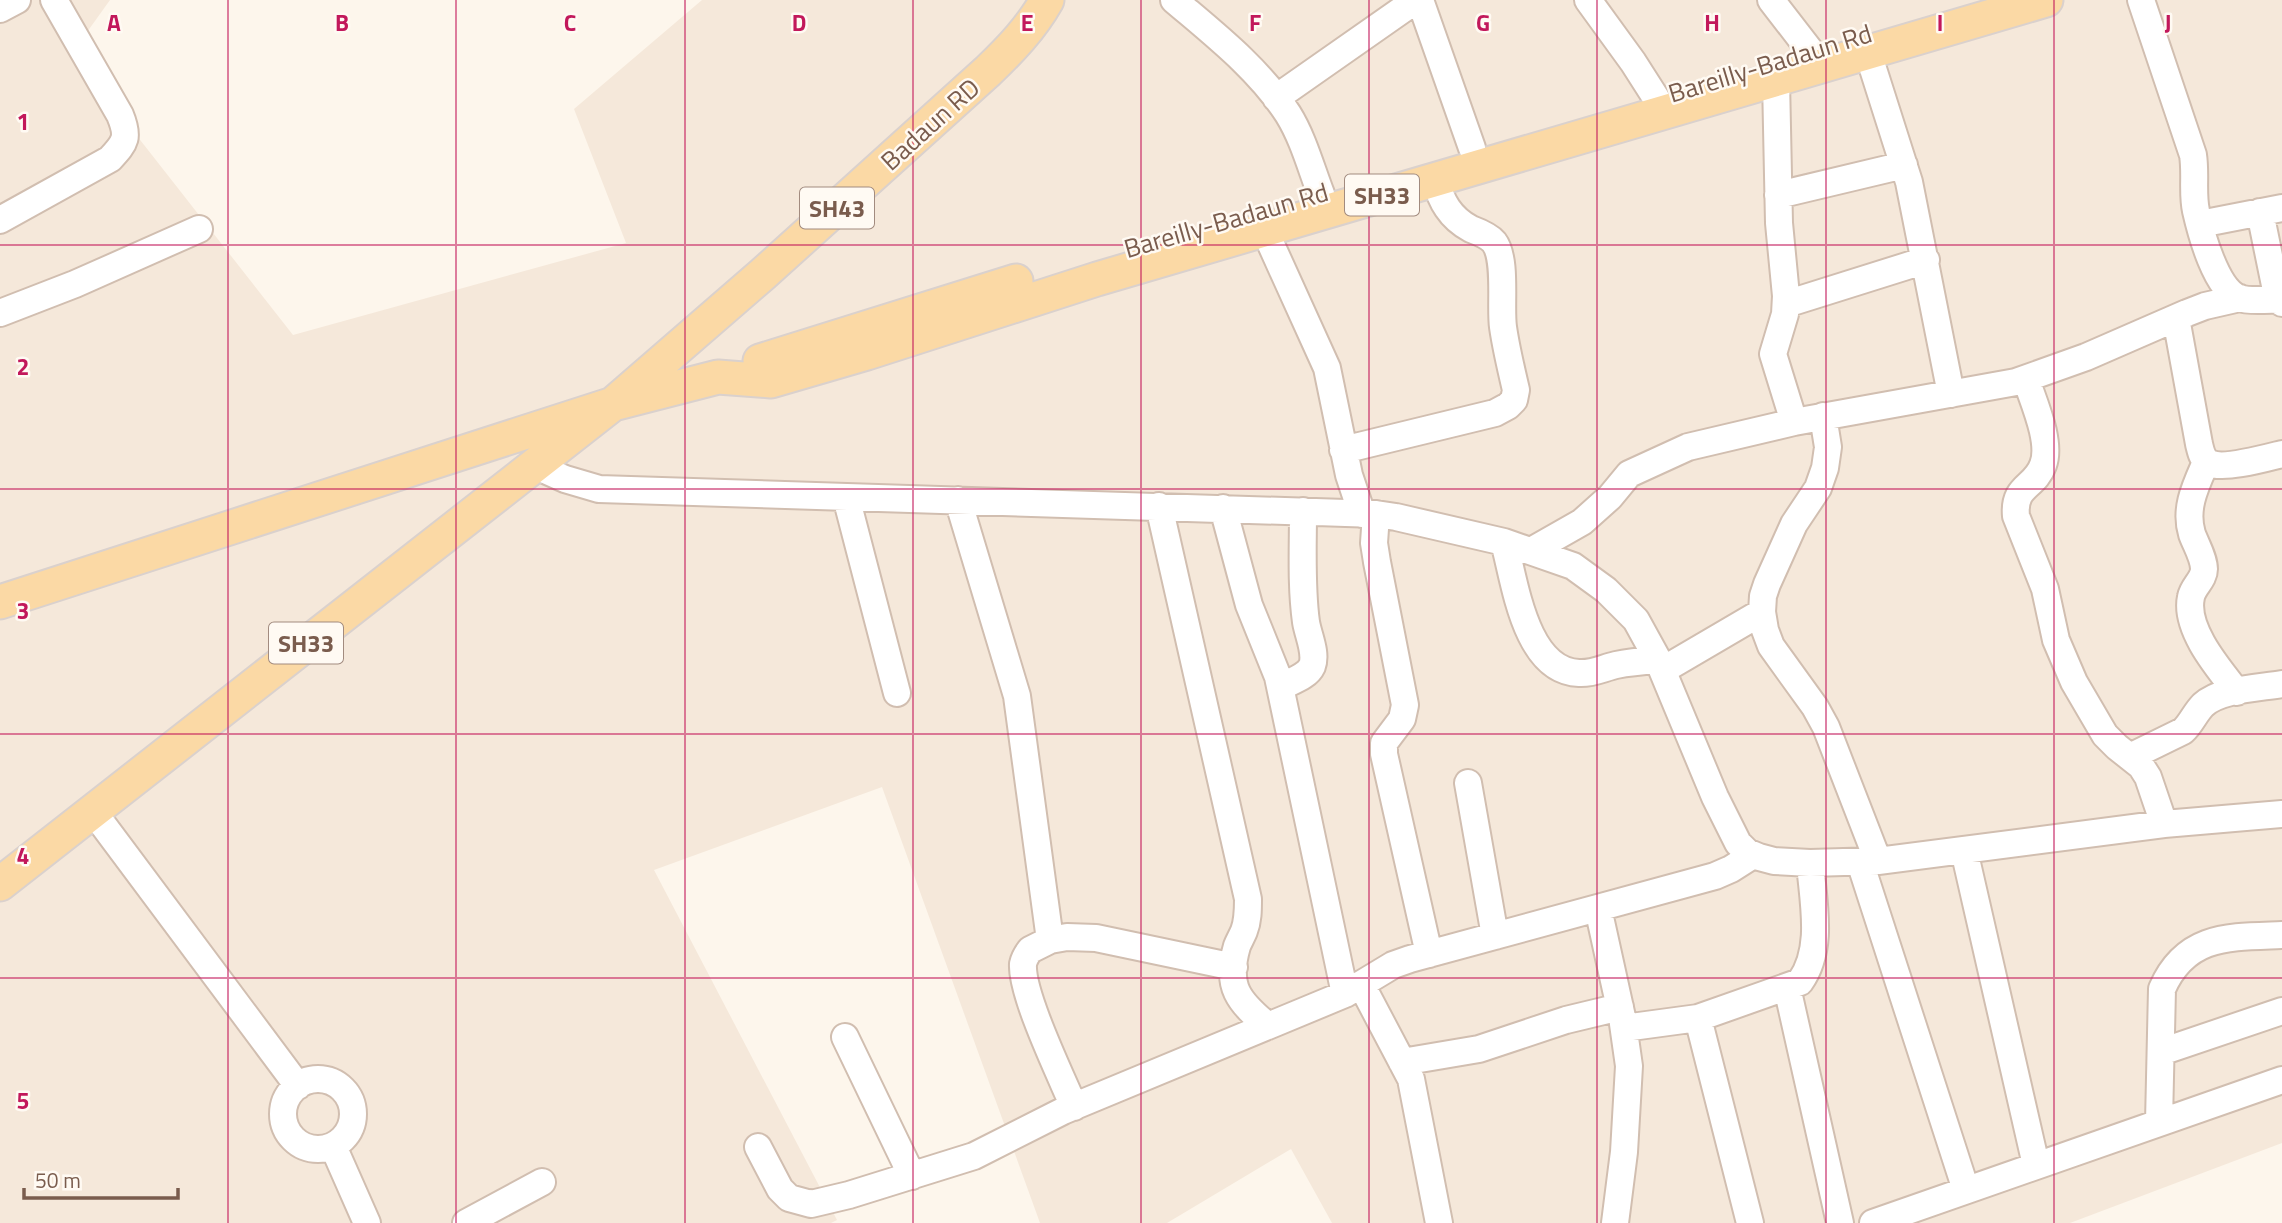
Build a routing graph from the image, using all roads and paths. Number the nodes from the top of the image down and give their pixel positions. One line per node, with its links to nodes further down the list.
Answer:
1 (17, 0): 11 (street)
2 (54, 0): 23 (street)
3 (1047, 0): 36 (main road, Badaun RD / SH43)
4 (1174, 0): 15 (street)
5 (1418, 0): 15 (street); 17 (street)
6 (1588, 0): 16 (street)
7 (1771, 0): 13 (street)
8 (1977, 0): 13 (main road, Bareilly-Badaun Rd / SH33)
9 (2046, 0): 12 (main road, SH33)
10 (2141, 0): 24 (street)
11 (0, 9)
12 (1867, 53): 13 (main road, SH33); 18 (street)
13 (1816, 58): 14 (main road, SH33); 16 (main road, Bareilly-Badaun Rd / SH33)
14 (1776, 80): 19 (main road, SH33); 21 (street)
15 (1276, 98): 20 (street)
16 (1656, 99): 17 (main road, Bareilly-Badaun Rd / SH33)
17 (1472, 148): 20 (main road, Bareilly-Badaun Rd / SH33)
18 (1903, 165): 21 (street); 27 (street)
19 (1435, 179): 26 (main road, SH33); 39 (street)
20 (1321, 194): 33 (main road, Bareilly-Badaun Rd / SH33)
21 (1778, 195): 30 (street)
22 (2271, 210): 24 (street); 29 (street)
23 (0, 220)
24 (2200, 224): 28 (street)
25 (199, 229): 31 (street)
26 (1264, 229): 33 (main road, SH33); 39 (street)
27 (1926, 260): 30 (street); 35 (street)
28 (2240, 298): 29 (street); 32 (street)
29 (2280, 302)
30 (1786, 304): 38 (street)
31 (0, 313)
32 (2176, 318): 34 (street); 41 (street)
33 (719, 377): 36 (main road, SH33)
34 (2026, 379): 35 (street); 58 (street)
35 (1951, 394): 37 (street)
36 (613, 404): 42 (main road, SH33); 51 (main road, SH33)
37 (1823, 416): 38 (street); 52 (street)
38 (1794, 422): 50 (street)
39 (1343, 450): 48 (street)
40 (2282, 454): 41 (street)
41 (2206, 462): 56 (street)
42 (536, 466): 43 (street); 60 (main road, SH33)
43 (846, 497): 44 (street); 57 (street)
44 (958, 500): 45 (street); 71 (street)
45 (1159, 506): 46 (street); 73 (street)
46 (1223, 508): 47 (street); 55 (street)
47 (1303, 512): 48 (street); 55 (street)
48 (1369, 514): 49 (street); 72 (street)
49 (1504, 542): 50 (street); 53 (street)
50 (1531, 551): 53 (street)
51 (3, 594)
52 (1762, 612): 53 (street); 65 (street)
53 (1661, 665): 64 (street)
54 (2282, 684): 56 (street)
55 (1281, 687): 75 (street)
56 (2237, 691): 58 (street)
57 (897, 693)
58 (2130, 757): 62 (street)
59 (1468, 783): 70 (street)
60 (92, 810): 67 (main road, SH33); 84 (street)
61 (2282, 814): 62 (street)
62 (2164, 824): 63 (street)
63 (1964, 850): 65 (street); 89 (street)
64 (1753, 855): 66 (street); 68 (street)
65 (1869, 861): 66 (street); 92 (street)
66 (1810, 863): 74 (street)
67 (0, 884)
68 (1598, 908): 70 (street); 77 (street)
69 (2282, 935): 81 (street)
70 (1495, 936): 72 (street)
71 (1049, 940): 73 (street); 85 (street)
72 (1429, 954): 75 (street)
73 (1234, 967): 79 (street)
74 (1787, 987): 78 (street); 98 (street)
75 (1353, 989): 79 (street); 82 (street)
76 (2282, 1011): 81 (street)
77 (1622, 1018): 78 (street); 82 (street); 96 (street)
78 (1698, 1018): 97 (street)
79 (1268, 1026): 85 (street)
80 (845, 1037): 90 (street)
81 (2161, 1052): 86 (street)
82 (1402, 1062): 95 (street)
83 (2282, 1080): 86 (street)
84 (298, 1086): 87 (street); 87 (street)
85 (1074, 1107): 90 (street)
86 (2159, 1122): 89 (street)
87 (333, 1146): 93 (street)
88 (758, 1147): 90 (street)
89 (2036, 1165): 92 (street)
90 (912, 1176)
91 (542, 1182): 94 (street)
92 (1966, 1190): 99 (street)
93 (358, 1220)
94 (466, 1223)
95 (1439, 1223)
96 (1615, 1223)
97 (1750, 1223)
98 (1840, 1223)
99 (1873, 1223)

